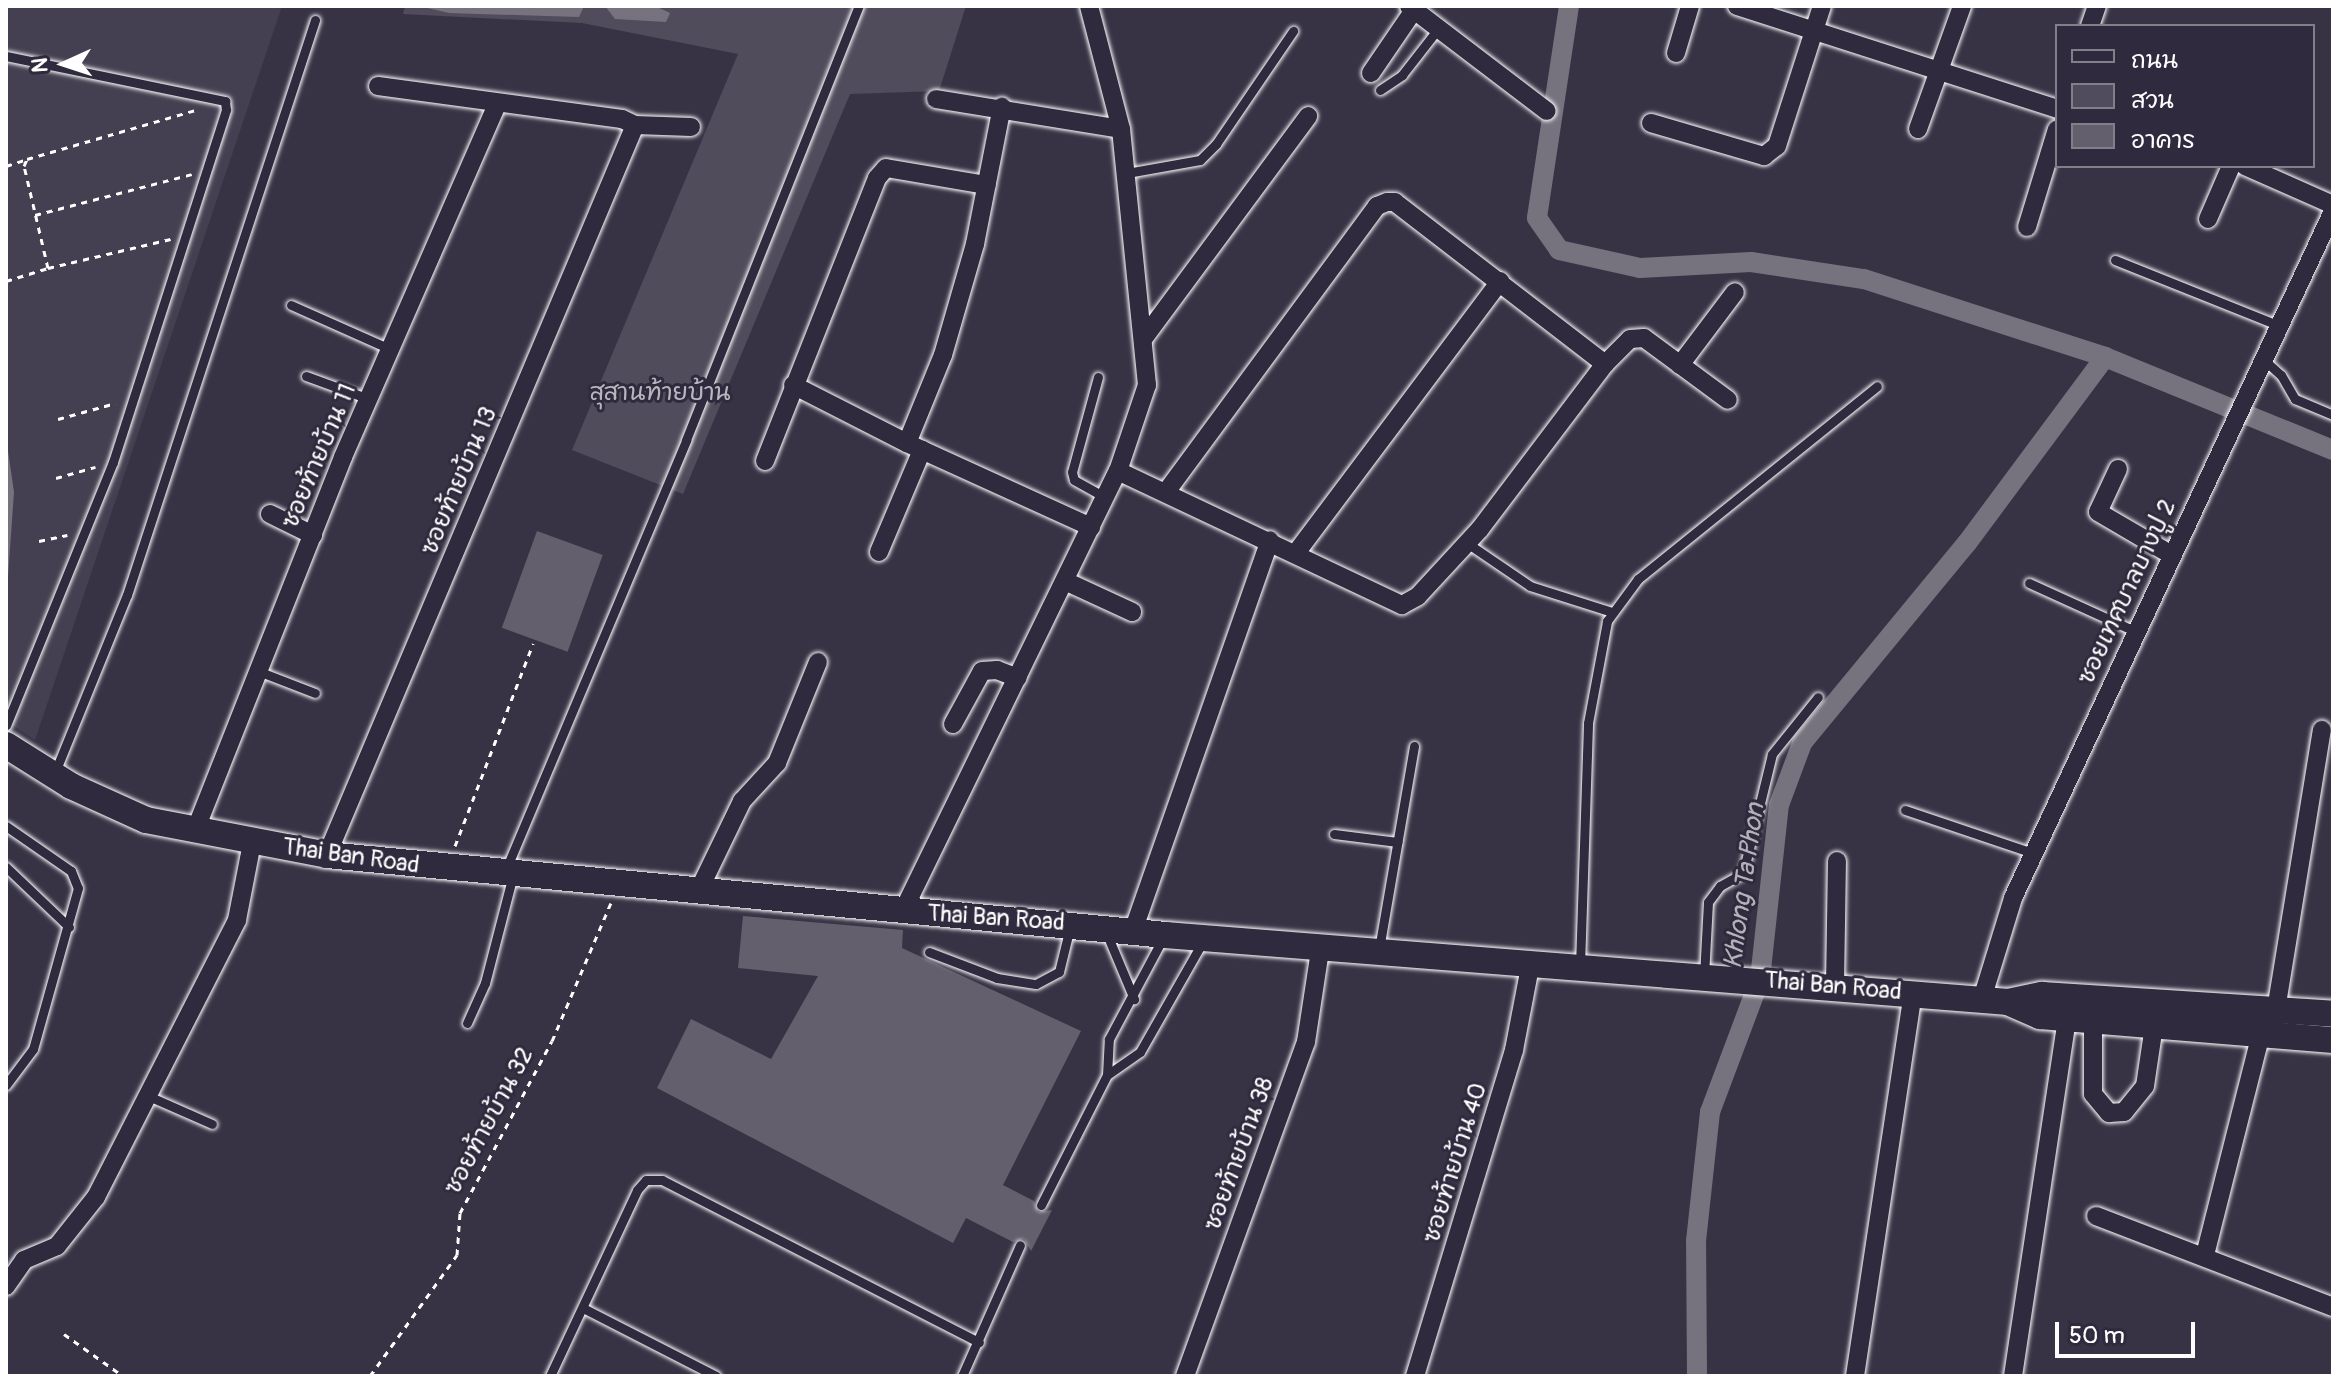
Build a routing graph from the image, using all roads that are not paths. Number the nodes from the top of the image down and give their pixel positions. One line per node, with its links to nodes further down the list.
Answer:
1 (859, 6): 94 (lane)
2 (1089, 6): 27 (street)
3 (1690, 6): 12 (street)
4 (1737, 6): 10 (street)
5 (1822, 6): 10 (street)
6 (1962, 6): 14 (street)
7 (1411, 7): 9 (street); 15 (street)
8 (315, 20): 83 (lane)
9 (1438, 29): 17 (lane); 22 (street)
10 (1814, 30): 14 (street); 24 (street)
11 (1293, 31): 32 (lane)
12 (1676, 53)
13 (6, 56): 79 (lane)
14 (1940, 72): 21 (street); 28 (street)
15 (1371, 73)
16 (378, 86): 19 (street)
17 (1380, 90)
18 (936, 99): 20 (street)
19 (497, 104): 25 (street); 43 (street, ซอยท้ายบ้าน 11)
20 (1002, 107): 27 (street); 33 (street)
21 (2055, 108)
22 (1547, 111)
23 (1308, 116): 42 (street)
24 (1651, 123)
25 (635, 125): 26 (street); 91 (street, ซอยท้ายบ้าน 13)
26 (691, 127)
27 (1121, 129): 32 (street)
28 (1918, 129)
29 (2055, 136): 36 (street)
30 (2230, 168): 35 (street)
31 (2249, 168): 34 (street)
32 (1127, 173): 42 (street)
33 (987, 185): 49 (street); 54 (street)
34 (2333, 208): 41 (street, ซอยเทศบาลบางปู 2)
35 (2208, 219)
36 (2027, 227)
37 (2115, 260): 41 (lane)
38 (1500, 281): 45 (street); 58 (street); 66 (street)
39 (1735, 292): 46 (street)
40 (291, 305): 43 (lane)
41 (2280, 326): 44 (street, ซอยเทศบาลบางปู 2)
42 (1144, 338): 57 (street)
43 (390, 349): 51 (street, ซอยท้ายบ้าน 11)
44 (2263, 359): 53 (lane); 67 (street, ซอยเทศบาลบางปู 2)
45 (1605, 364): 46 (street); 64 (street)
46 (1680, 365): 52 (street)
47 (306, 376): 51 (lane)
48 (1098, 377): 59 (lane)
49 (793, 385): 54 (street); 55 (street)
50 (1877, 386): 71 (lane)
51 (369, 399): 62 (street, ซอยท้ายบ้าน 11)
52 (1728, 400)
53 (2333, 415)
54 (914, 447): 61 (street); 65 (street)
55 (765, 461)
56 (2118, 469): 67 (street)
57 (1118, 471): 58 (street); 59 (street)
58 (1167, 491): 63 (street)
59 (1105, 497): 61 (street)
60 (270, 514): 62 (street)
61 (1091, 527): 68 (street)
62 (313, 535): 74 (street, ซอยท้ายบ้าน 11)
63 (1270, 540): 66 (street); 100 (street)
64 (1467, 543): 66 (street); 71 (lane)
65 (879, 552)
66 (1296, 553)
67 (2170, 554): 72 (street, ซอยเทศบาลบางปู 2)
68 (1065, 581): 70 (street); 75 (street)
69 (2029, 583): 72 (lane)
70 (1132, 612)
71 (1612, 612): 107 (lane)
72 (2135, 631): 90 (street, ซอยเทศบาลบางปู 2)
73 (818, 662): 95 (street)
74 (258, 671): 76 (lane); 86 (street, ซอยท้ายบ้าน 11)
75 (1018, 678): 78 (street); 96 (street)
76 (315, 693)
77 (1818, 697): 108 (lane)
78 (953, 724)
79 (6, 725)
80 (2322, 730): 113 (street)
81 (6, 745): 83 (street, Thai Ban Road)
82 (1414, 746): 88 (lane)
83 (53, 776): 86 (street, Thai Ban Road)
84 (1905, 810): 90 (lane)
85 (6, 826): 98 (lane)
86 (195, 831): 89 (street, Thai Ban Road)
87 (1334, 834): 88 (lane)
88 (1397, 842): 104 (lane)
89 (252, 843): 91 (street, Thai Ban Road); 122 (street)
90 (2033, 853): 112 (street, ซอยเทศบาลบางปู 2)
91 (327, 855): 94 (street, Thai Ban Road)
92 (1837, 861): 109 (street)
93 (6, 867): 98 (lane)
94 (508, 874): 95 (street, Thai Ban Road); 116 (lane)
95 (699, 890): 96 (street, Thai Ban Road)
96 (903, 911): 97 (street, Thai Ban Road)
97 (1071, 923): 99 (street, Thai Ban Road); 105 (lane)
98 (69, 927): 121 (lane)
99 (1104, 927): 100 (street, Thai Ban Road); 111 (lane)
100 (1133, 931): 101 (street, Thai Ban Road)
101 (1165, 935): 102 (street, Thai Ban Road); 111 (lane)
102 (1204, 938): 103 (street, Thai Ban Road); 120 (lane)
103 (1321, 944): 104 (street, Thai Ban Road); 136 (street, ซอยท้ายบ้าน 38)
104 (1379, 949): 106 (street, Thai Ban Road)
105 (929, 952)
106 (1531, 962): 107 (street, Thai Ban Road); 137 (street, ซอยท้ายบ้าน 40)
107 (1580, 966): 108 (street, Thai Ban Road)
108 (1716, 976): 109 (street, Thai Ban Road)
109 (1835, 986): 110 (street, Thai Ban Road)
110 (1913, 993): 112 (street, Thai Ban Road); 132 (street)
111 (1134, 999): 120 (lane)
112 (1995, 1001): 113 (street, Thai Ban Road); 115 (street, Thai Ban Road)
113 (2276, 1010): 114 (street, Thai Ban Road)
114 (2333, 1014)
115 (2080, 1019): 117 (street, Thai Ban Road); 117 (street); 138 (street)
116 (467, 1023)
117 (2154, 1026): 118 (street, Thai Ban Road)
118 (2261, 1034): 119 (street, Thai Ban Road); 127 (street)
119 (2333, 1040)
120 (1107, 1075): 124 (lane)
121 (6, 1085)
122 (146, 1095): 123 (lane); 128 (street)
123 (212, 1124)
124 (1041, 1205)
125 (2096, 1216): 127 (street)
126 (1020, 1245): 131 (lane)
127 (2205, 1255): 129 (street)
128 (6, 1286)
129 (2333, 1307)
130 (583, 1308): 131 (lane); 133 (lane); 134 (lane)
131 (979, 1342): 135 (lane)
132 (1859, 1374)
133 (550, 1376)
134 (716, 1376)
135 (962, 1376)
136 (1185, 1376)
137 (1415, 1376)
138 (2013, 1376)

